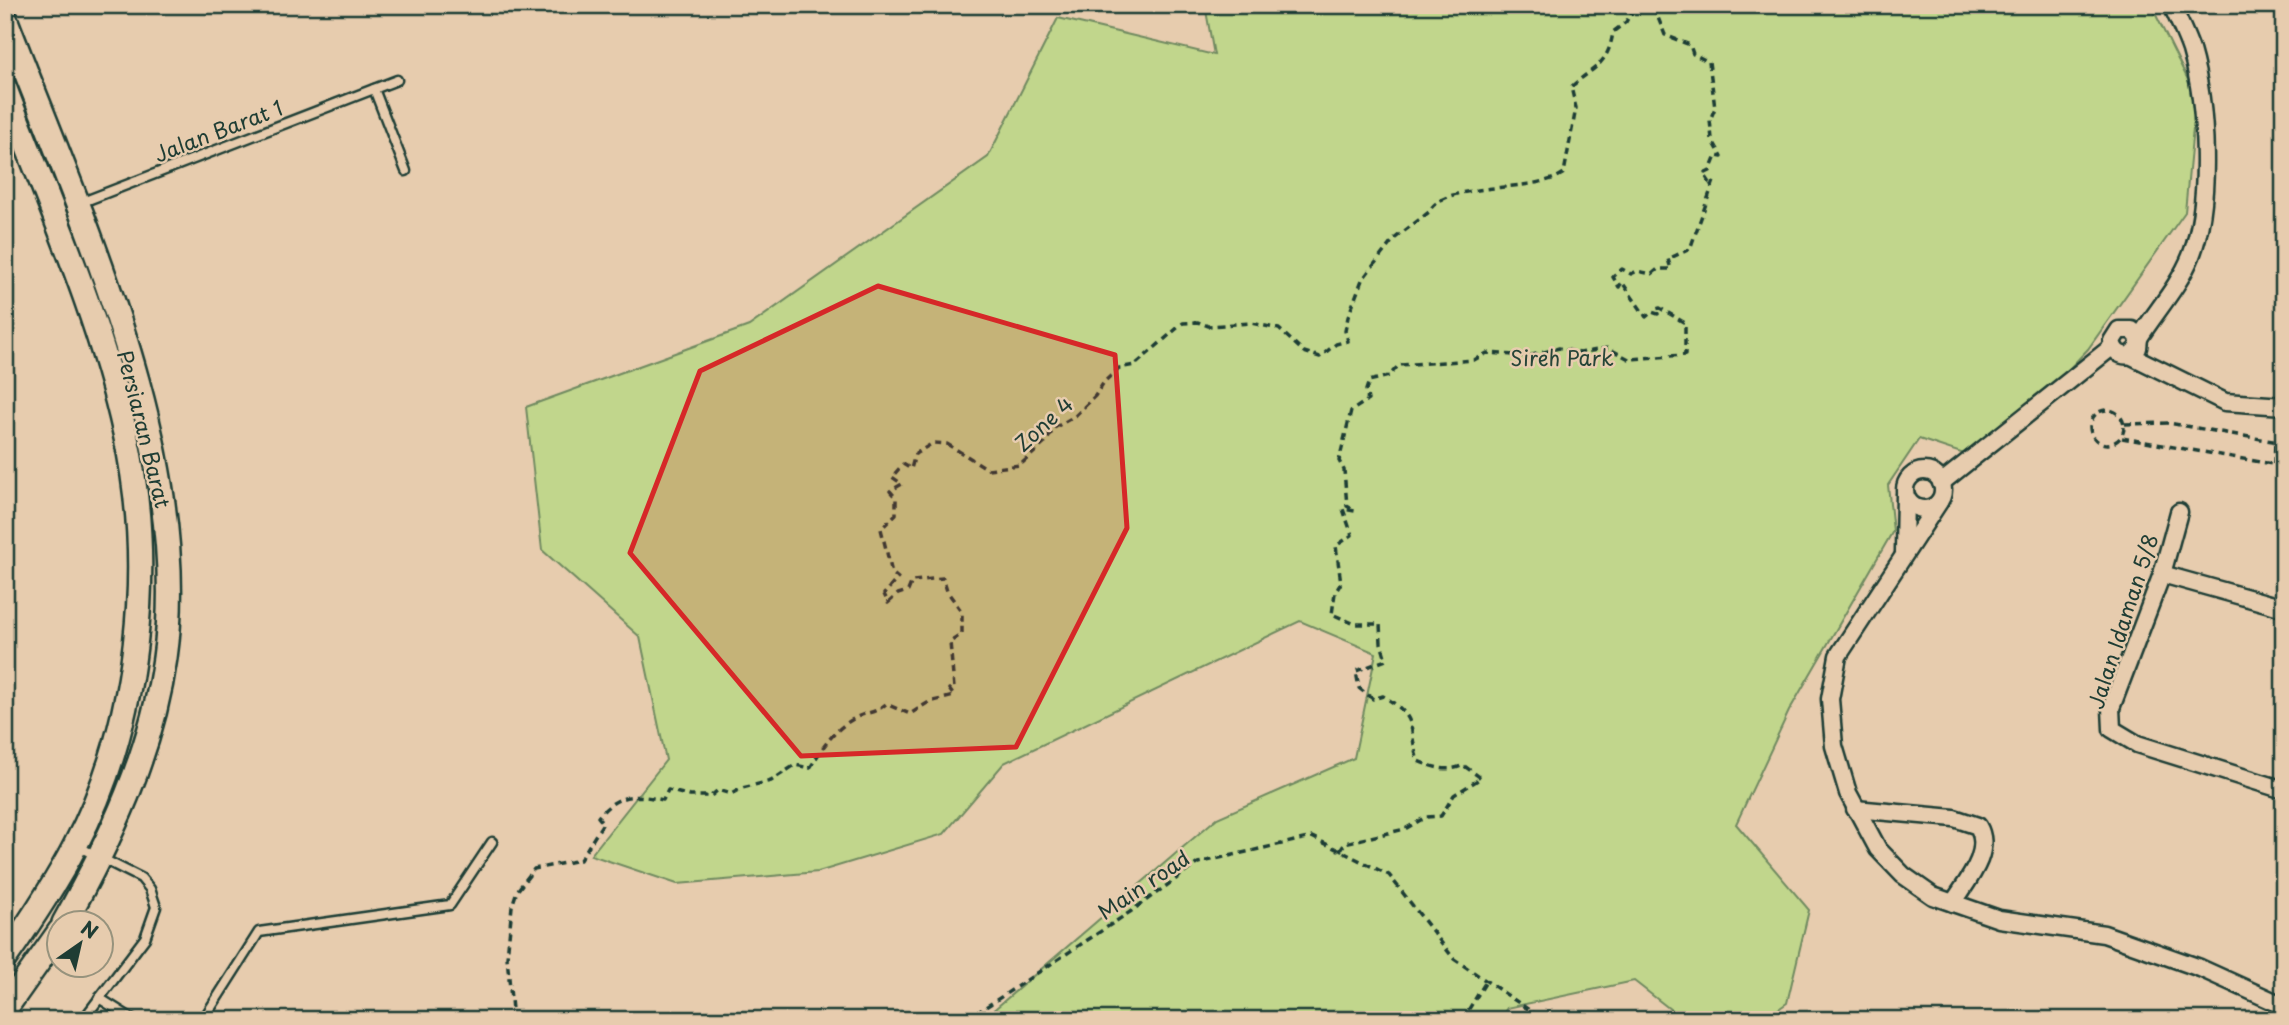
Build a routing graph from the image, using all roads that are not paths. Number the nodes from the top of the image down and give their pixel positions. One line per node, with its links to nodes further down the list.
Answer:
1 (2172, 5): 9 (street)
2 (5, 19): 7 (street, Persiaran Barat)
3 (397, 80): 5 (lane, Jalan Barat 1)
4 (5, 89): 8 (street, Persiaran Barat)
5 (374, 89): 6 (lane); 7 (lane, Jalan Barat 1)
6 (406, 170)
7 (75, 205): 8 (lane, Jalan Barat 1); 23 (street, Persiaran Barat)
8 (53, 214): 22 (street, Persiaran Barat)
9 (2134, 342): 10 (street); 10 (street); 11 (street)
10 (2113, 346): 12 (street)
11 (2284, 406)
12 (1941, 483): 13 (street); 14 (street)
13 (1905, 492): 14 (street); 16 (street)
14 (1939, 502): 16 (street)
15 (2179, 512): 17 (street, Jalan Idaman 5/8)
16 (1904, 554): 20 (street)
17 (2162, 574): 18 (street); 19 (street, Jalan Idaman 5/8)
18 (2284, 608)
19 (2284, 790)
20 (1855, 809): 24 (street); 24 (street)
21 (492, 842): 33 (lane)
22 (76, 845): 23 (lane); 27 (street, Persiaran Barat)
23 (101, 858): 25 (street, Persiaran Barat); 28 (lane)
24 (1953, 903): 29 (street)
25 (72, 909)
26 (46, 951): 30 (street)
27 (5, 958)
28 (99, 998): 31 (lane); 32 (lane)
29 (2284, 1006)
30 (5, 1009)
31 (83, 1020)
32 (134, 1020)
33 (203, 1020)

